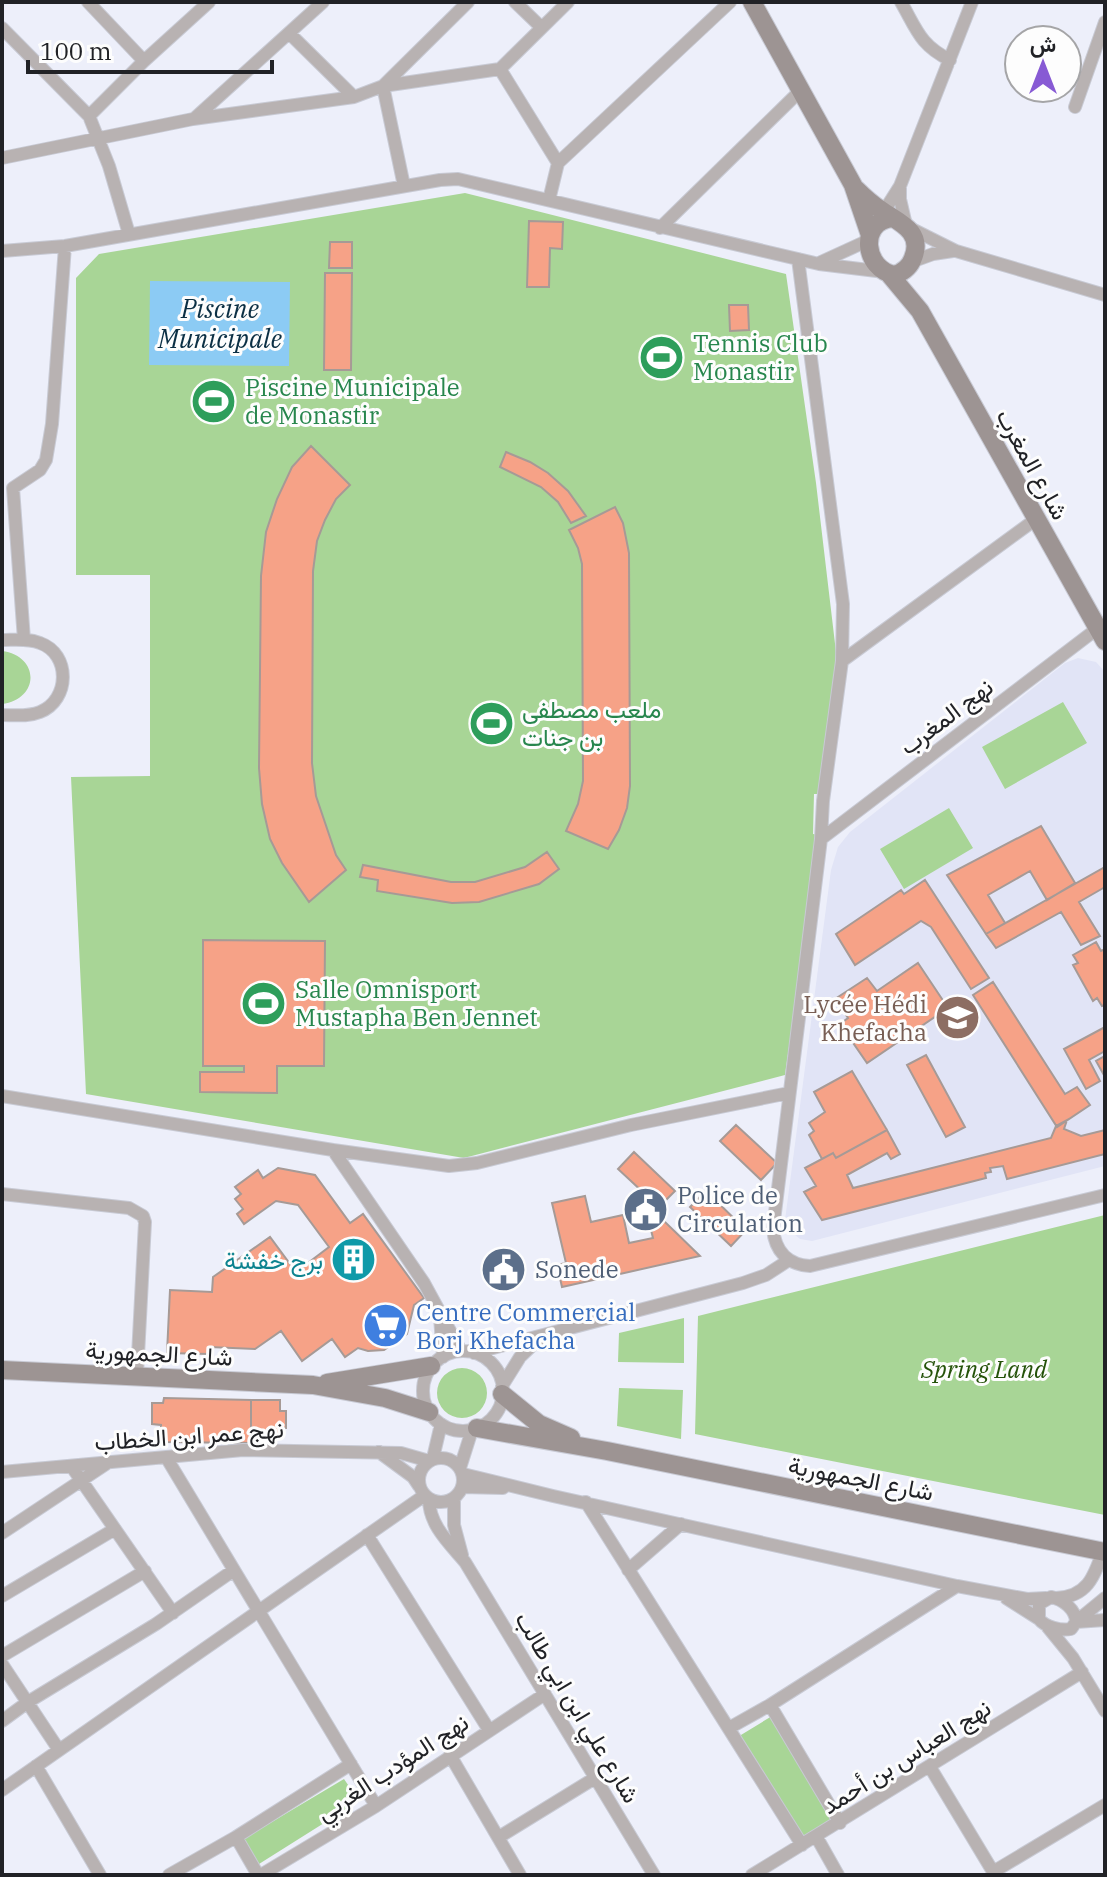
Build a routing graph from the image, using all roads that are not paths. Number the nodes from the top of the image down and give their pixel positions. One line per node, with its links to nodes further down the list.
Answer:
1 (88, 2): 16 (street)
2 (209, 2): 16 (street)
3 (323, 2): 14 (street)
4 (468, 2): 18 (street)
5 (515, 2): 12 (street)
6 (568, 2): 12 (street)
7 (730, 2): 26 (street)
8 (752, 2): 19 (main road, شارع المغرب)
9 (901, 2): 15 (street)
10 (972, 2): 15 (street)
11 (1105, 22): 21 (street)
12 (541, 27): 17 (street)
13 (2, 28): 22 (street)
14 (289, 33): 20 (street); 23 (street)
15 (950, 60): 29 (street)
16 (144, 61): 22 (street)
17 (500, 69): 18 (street); 26 (street)
18 (383, 86): 20 (street); 28 (street)
19 (801, 90): 27 (main road, شارع المغرب); 32 (street)
20 (354, 97): 23 (street)
21 (1075, 107)
22 (89, 116): 24 (street)
23 (193, 119): 24 (street)
24 (100, 140): 25 (street); 33 (street)
25 (2, 158)
26 (558, 163): 30 (street)
27 (853, 185): 31 (main road, شارع المغرب); 31 (main road, شارع المغرب)
28 (404, 186): 30 (street); 33 (street)
29 (900, 186): 31 (street); 31 (street)
30 (549, 200): 32 (street)
31 (886, 226): 36 (street); 38 (main road, شارع المغرب); 39 (street); 40 (main road, شارع المغرب)
32 (660, 228): 37 (street)
33 (129, 234): 34 (street)
34 (65, 246): 35 (street); 43 (street)
35 (2, 251)
36 (956, 251): 38 (street); 41 (street)
37 (798, 259): 39 (street); 48 (street)
38 (911, 263): 40 (main road); 42 (main road, شارع المغرب)
39 (819, 264): 40 (street)
40 (887, 274): 42 (main road, شارع المغرب)
41 (1105, 295)
42 (920, 311): 44 (main road, شارع المغرب)
43 (7, 488): 47 (street)
44 (1036, 519): 45 (main road, شارع المغرب); 48 (street)
45 (1101, 634): 50 (street, نهج المغرب)
46 (2, 640): 47 (street)
47 (24, 640): 49 (street)
48 (842, 661): 50 (street)
49 (2, 715)
50 (821, 839): 51 (street)
51 (789, 1093): 53 (street); 56 (street)
52 (2, 1096): 53 (street)
53 (333, 1150): 57 (street)
54 (2, 1194): 62 (street)
55 (1105, 1195): 56 (street)
56 (789, 1260): 58 (street)
57 (440, 1309): 59 (street); 60 (street)
58 (546, 1333): 59 (street); 64 (street)
59 (468, 1352): 60 (street); 64 (street)
60 (437, 1362): 63 (main road, شارع الجمهورية); 65 (street)
61 (2, 1370): 62 (main road, شارع الجمهورية)
62 (137, 1375): 63 (main road, شارع الجمهورية)
63 (313, 1385): 65 (main road, شارع الجمهورية)
64 (502, 1390): 66 (street); 67 (main road, شارع الجمهورية)
65 (435, 1418): 66 (street); 70 (street)
66 (474, 1429): 67 (main road, شارع الجمهورية); 74 (street)
67 (607, 1451): 83 (main road, شارع الجمهورية)
68 (379, 1452): 69 (street, نهج عمر ابن الخطاب); 70 (street, نهج عمر ابن الخطاب); 76 (street)
69 (166, 1457): 71 (street, نهج عمر ابن الخطاب); 85 (street)
70 (431, 1459): 74 (street); 76 (street)
71 (108, 1463): 72 (street, نهج عمر ابن الخطاب); 75 (street)
72 (72, 1467): 73 (street, نهج عمر ابن الخطاب); 75 (street)
73 (2, 1472)
74 (462, 1476): 77 (street); 78 (street)
75 (82, 1480): 80 (street); 81 (street)
76 (424, 1494): 77 (street); 82 (street); 84 (street, شارع علي ابن ابي طالب)
77 (454, 1498): 84 (street, شارع علي ابن ابي طالب)
78 (586, 1502): 79 (street); 86 (street)
79 (681, 1524): 86 (street); 88 (street)
80 (115, 1529): 87 (street); 90 (street)
81 (2, 1533)
82 (367, 1535): 93 (street); 108 (street)
83 (1104, 1552): 91 (street)
84 (465, 1562): 102 (street, شارع علي ابن ابي طالب)
85 (234, 1570): 93 (street); 94 (street)
86 (628, 1570): 107 (street)
87 (145, 1571): 94 (street); 98 (street)
88 (957, 1586): 89 (street); 104 (street)
89 (1000, 1595): 91 (street); 96 (street)
90 (2, 1596)
91 (1051, 1598): 96 (street); 97 (street)
92 (1105, 1598): 97 (street)
93 (258, 1611): 109 (street); 111 (street)
94 (173, 1613): 103 (street)
95 (1105, 1620): 97 (street)
96 (1042, 1622): 97 (street); 99 (street)
97 (1076, 1622): 99 (street)
98 (2, 1656)
99 (1073, 1658): 101 (street)
100 (2, 1664): 103 (street)
101 (1082, 1672): 105 (street); 113 (street, نهج العباس بن أحمد)
102 (545, 1694): 108 (street, نهج المؤدب الغربي); 114 (street, شارع علي ابن ابي طالب)
103 (28, 1702): 106 (street); 109 (street)
104 (770, 1705): 107 (street); 118 (street)
105 (1105, 1711)
106 (2, 1721)
107 (729, 1728): 122 (street)
108 (489, 1730): 110 (street, نهج المؤدب الغربي)
109 (59, 1750): 112 (street)
110 (450, 1755): 117 (street, نهج المؤدب الغربي); 121 (street)
111 (351, 1764): 117 (street); 120 (street)
112 (36, 1766): 115 (street); 125 (street)
113 (930, 1767): 118 (street, نهج العباس بن أحمد); 124 (street)
114 (595, 1778): 121 (street); 128 (street, شارع علي ابن ابي طالب)
115 (2, 1790)
116 (1105, 1805): 124 (street)
117 (376, 1806): 127 (street, نهج المؤدب الغربي)
118 (840, 1823): 119 (street, نهج العباس بن أحمد)
119 (816, 1836): 122 (street, نهج العباس بن أحمد); 130 (street)
120 (236, 1837): 126 (street); 127 (street)
121 (499, 1837): 123 (street)
122 (802, 1845): 129 (street, نهج العباس بن أحمد)
123 (514, 1873)
124 (994, 1874)
125 (100, 1875)
126 (169, 1875)
127 (260, 1875)
128 (654, 1875)
129 (752, 1875)
130 (838, 1875)

